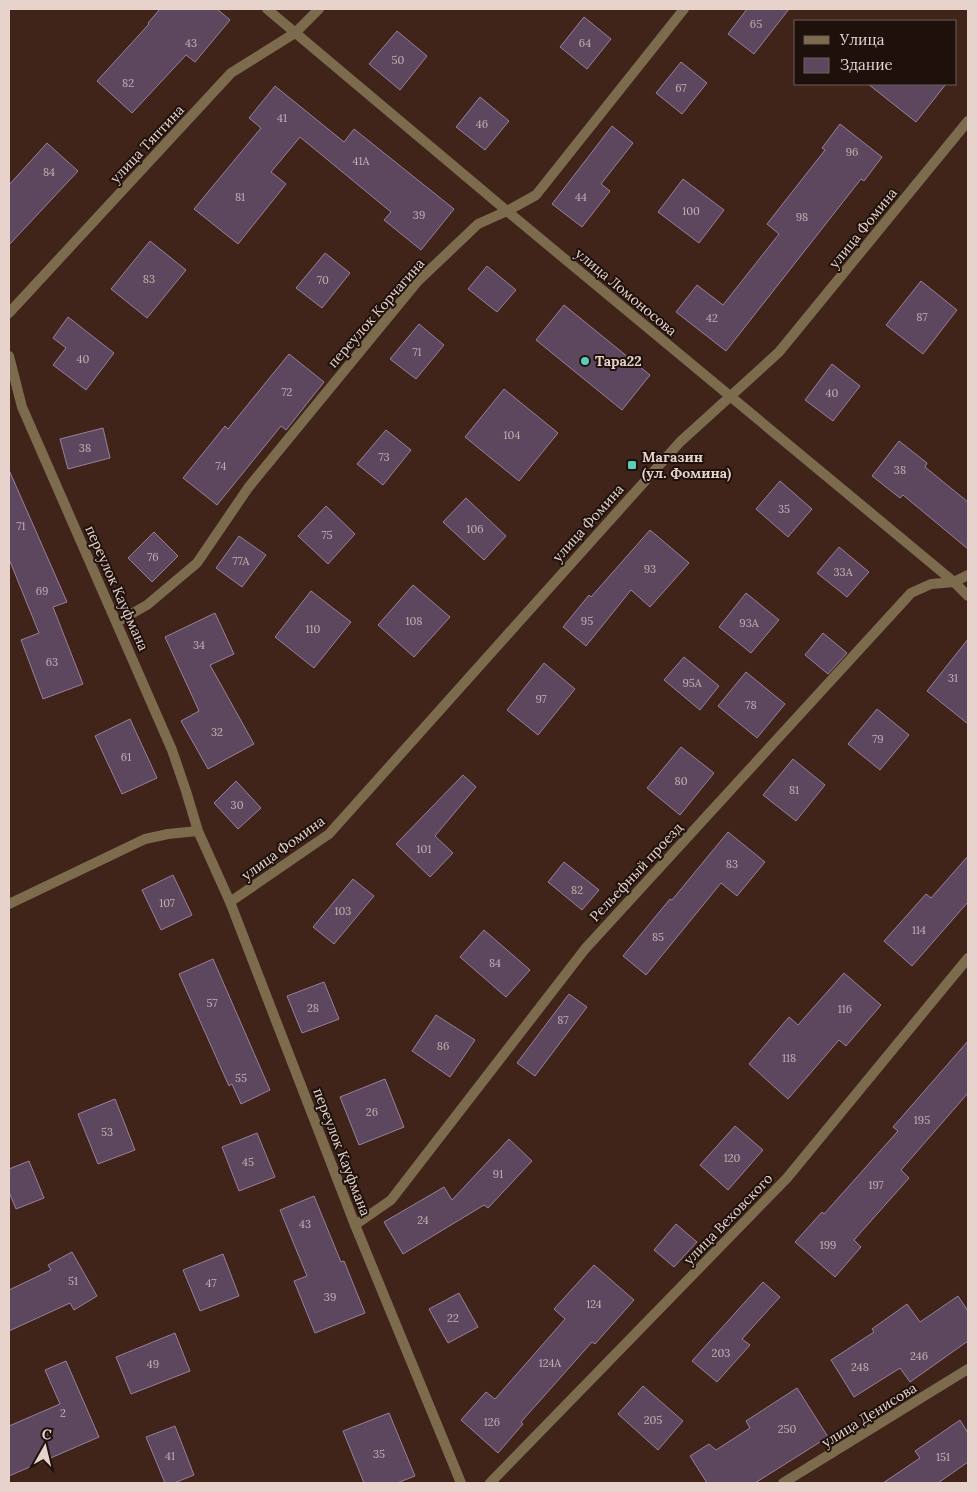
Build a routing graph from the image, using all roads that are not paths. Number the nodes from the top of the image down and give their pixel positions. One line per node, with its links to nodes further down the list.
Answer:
1 (267, 9): 4 (street, улица Ломоносова)
2 (319, 9): 4 (street, улица Тяптина)
3 (684, 9): 6 (street, переулок Корчагина)
4 (295, 33): 6 (street, улица Ломоносова); 7 (street, улица Тяптина)
5 (968, 121): 9 (street, улица Фомина)
6 (507, 211): 9 (street, улица Ломоносова); 13 (street, переулок Корчагина)
7 (9, 313)
8 (9, 356): 13 (street, переулок Кауфмана)
9 (731, 397): 11 (street, улица Ломоносова); 15 (street, улица Фомина)
10 (968, 575): 11 (street, Рельефный проезд)
11 (954, 582): 12 (street, улица Ломоносова); 18 (street, Рельефный проезд)
12 (968, 596)
13 (117, 622): 14 (street, переулок Кауфмана)
14 (198, 832): 15 (street, переулок Кауфмана); 16 (street)
15 (230, 902): 18 (street, переулок Кауфмана)
16 (9, 904)
17 (968, 958): 21 (street, улица Веховского)
18 (355, 1224): 20 (street, переулок Кауфмана)
19 (968, 1369): 22 (street, улица Денисова)
20 (461, 1483)
21 (490, 1483)
22 (784, 1483)

